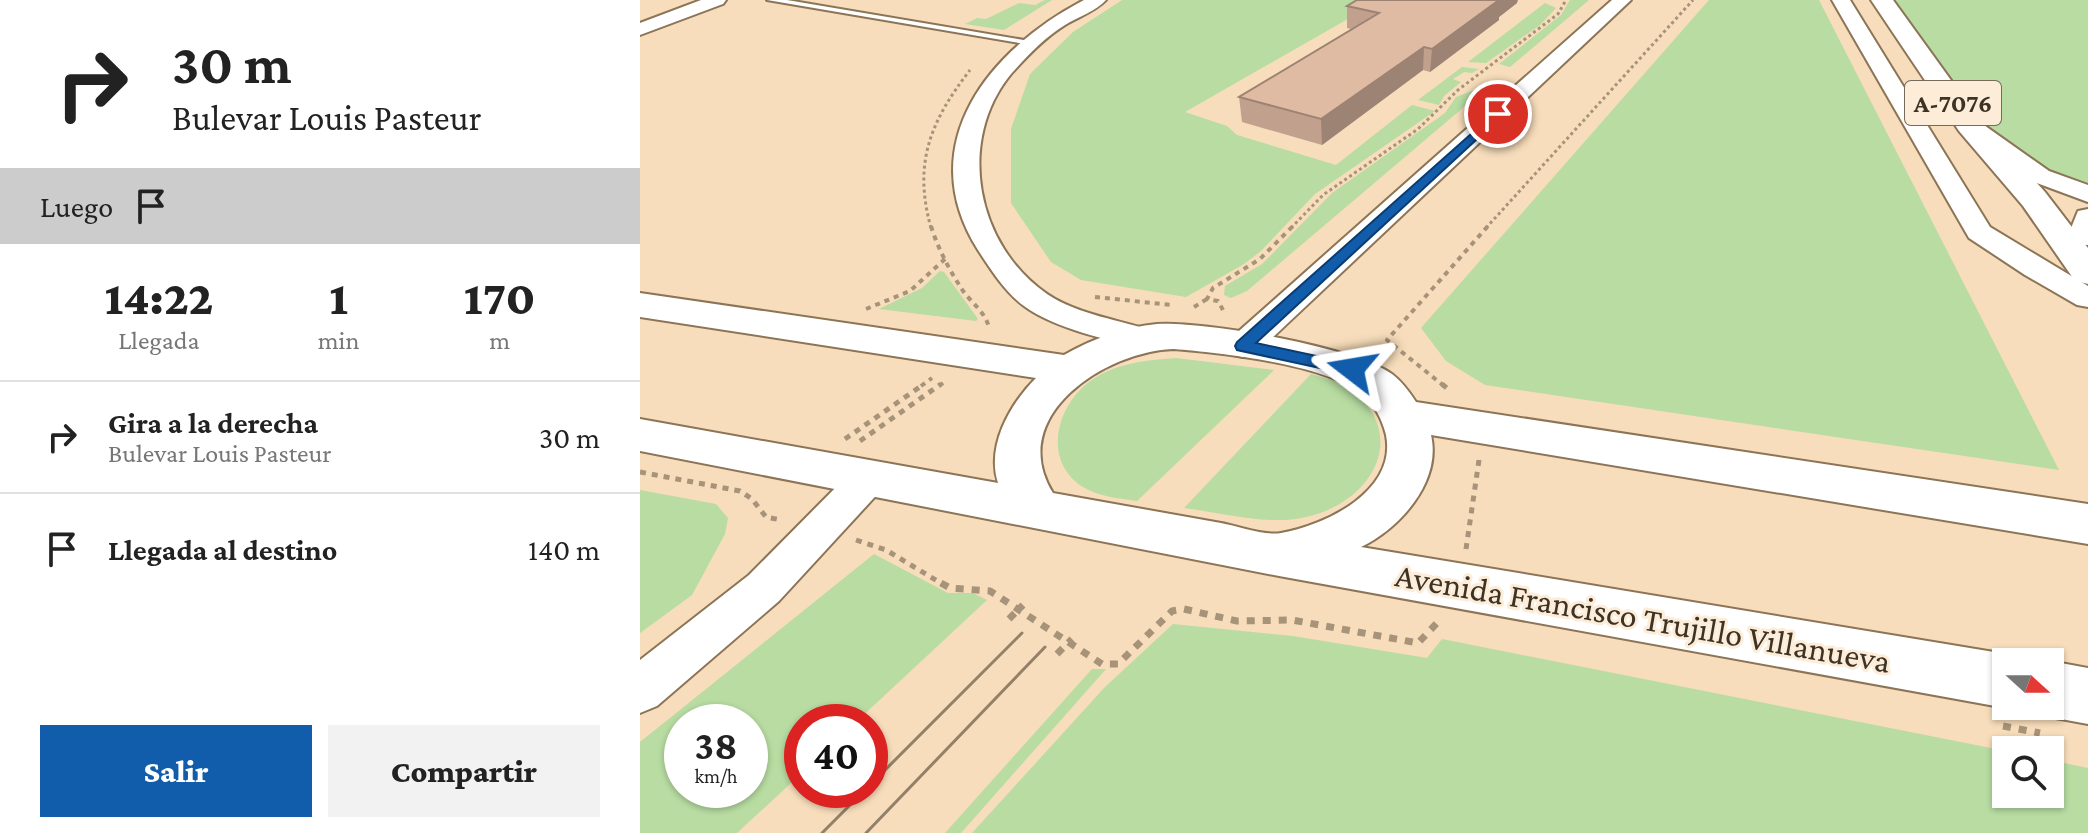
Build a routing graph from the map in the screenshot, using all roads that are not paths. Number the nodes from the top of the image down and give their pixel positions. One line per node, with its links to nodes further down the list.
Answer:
1 (717, 0): 7 (street)
2 (771, 0): 8 (lane)
3 (1097, 0): 8 (street)
4 (1622, 0): 17 (street)
5 (1841, 0): 14 (street)
6 (1882, 0): 9 (street, A-7076)
7 (640, 29)
8 (1031, 42): 16 (street)
9 (1969, 125): 10 (street); 11 (street, A-7076)
10 (2088, 194)
11 (2034, 199): 12 (street, A-7076); 13 (street, A-7076)
12 (2086, 233)
13 (2088, 273)
14 (2088, 298)
15 (640, 305): 18 (street)
16 (1144, 339): 17 (street); 18 (street)
17 (1243, 346): 19 (street)
18 (1067, 369): 22 (street)
19 (1402, 415): 23 (street); 24 (street)
20 (640, 435): 21 (street)
21 (861, 462): 22 (street); 26 (street)
22 (1037, 509): 24 (street, Avenida Francisco Trujillo Villanueva)
23 (2088, 524)
24 (1279, 555): 25 (street, Avenida Francisco Trujillo Villanueva)
25 (1992, 679)
26 (640, 690)
27 (2064, 692): 28 (street)
28 (2088, 696)

